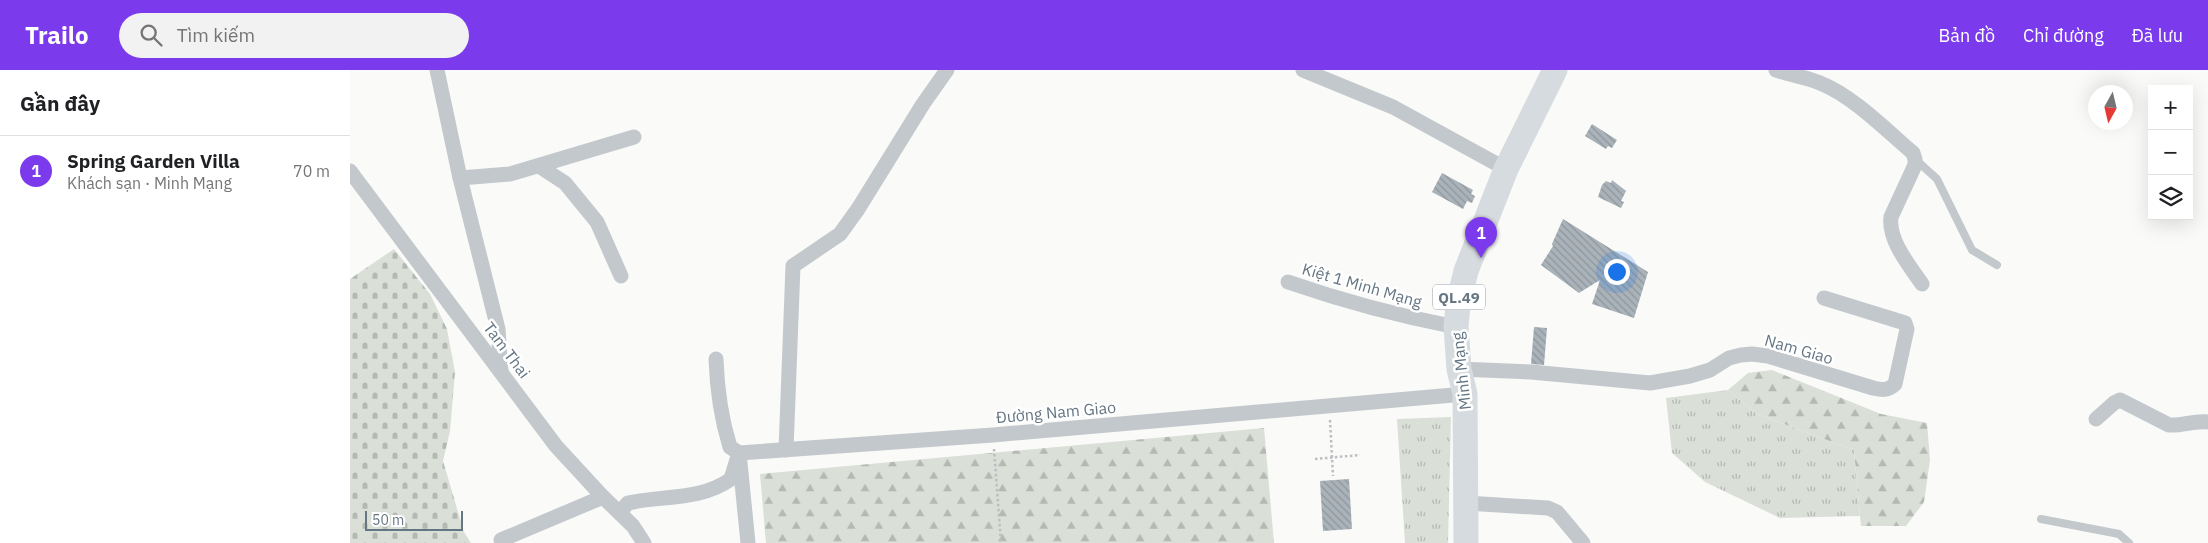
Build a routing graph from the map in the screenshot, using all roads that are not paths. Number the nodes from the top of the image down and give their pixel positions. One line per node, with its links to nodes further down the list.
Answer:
1 (438, 70): 11 (street)
2 (947, 70): 24 (street)
3 (1303, 70): 9 (street)
4 (1555, 70): 9 (highway, Minh Mạng / QL.49)
5 (1776, 70): 7 (street)
6 (634, 137): 8 (street)
7 (1916, 159): 12 (lane); 15 (street)
8 (539, 166): 11 (street); 13 (street)
9 (1506, 169): 17 (highway, Minh Mạng / QL.49)
10 (350, 171): 20 (street, Tam Thai)
11 (460, 178): 20 (street)
12 (1997, 265)
13 (621, 276)
14 (1288, 282): 17 (street, Kiệt 1 Minh Mạng)
15 (1922, 284)
16 (1824, 298): 19 (street, Nam Giao)
17 (1456, 327): 19 (highway, Minh Mạng / QL.49)
18 (716, 359): 25 (street)
19 (1459, 369): 21 (highway, Minh Mạng / QL.49)
20 (501, 372): 26 (street, Tam Thai)
21 (1465, 394): 24 (street, Đường Nam Giao); 27 (highway, Minh Mạng / QL.49)
22 (2096, 419): 23 (street)
23 (2208, 422)
24 (786, 450): 25 (street, Đường Nam Giao)
25 (739, 453): 28 (street); 32 (street)
26 (603, 498): 28 (street, Tam Thai); 30 (street)
27 (1466, 503): 33 (highway, Minh Mạng / QL.49); 34 (street)
28 (620, 512): 31 (street, Tam Thai)
29 (2041, 519): 35 (lane)
30 (501, 540)
31 (644, 543)
32 (748, 543)
33 (1466, 543)
34 (1583, 543)
35 (2129, 543)

